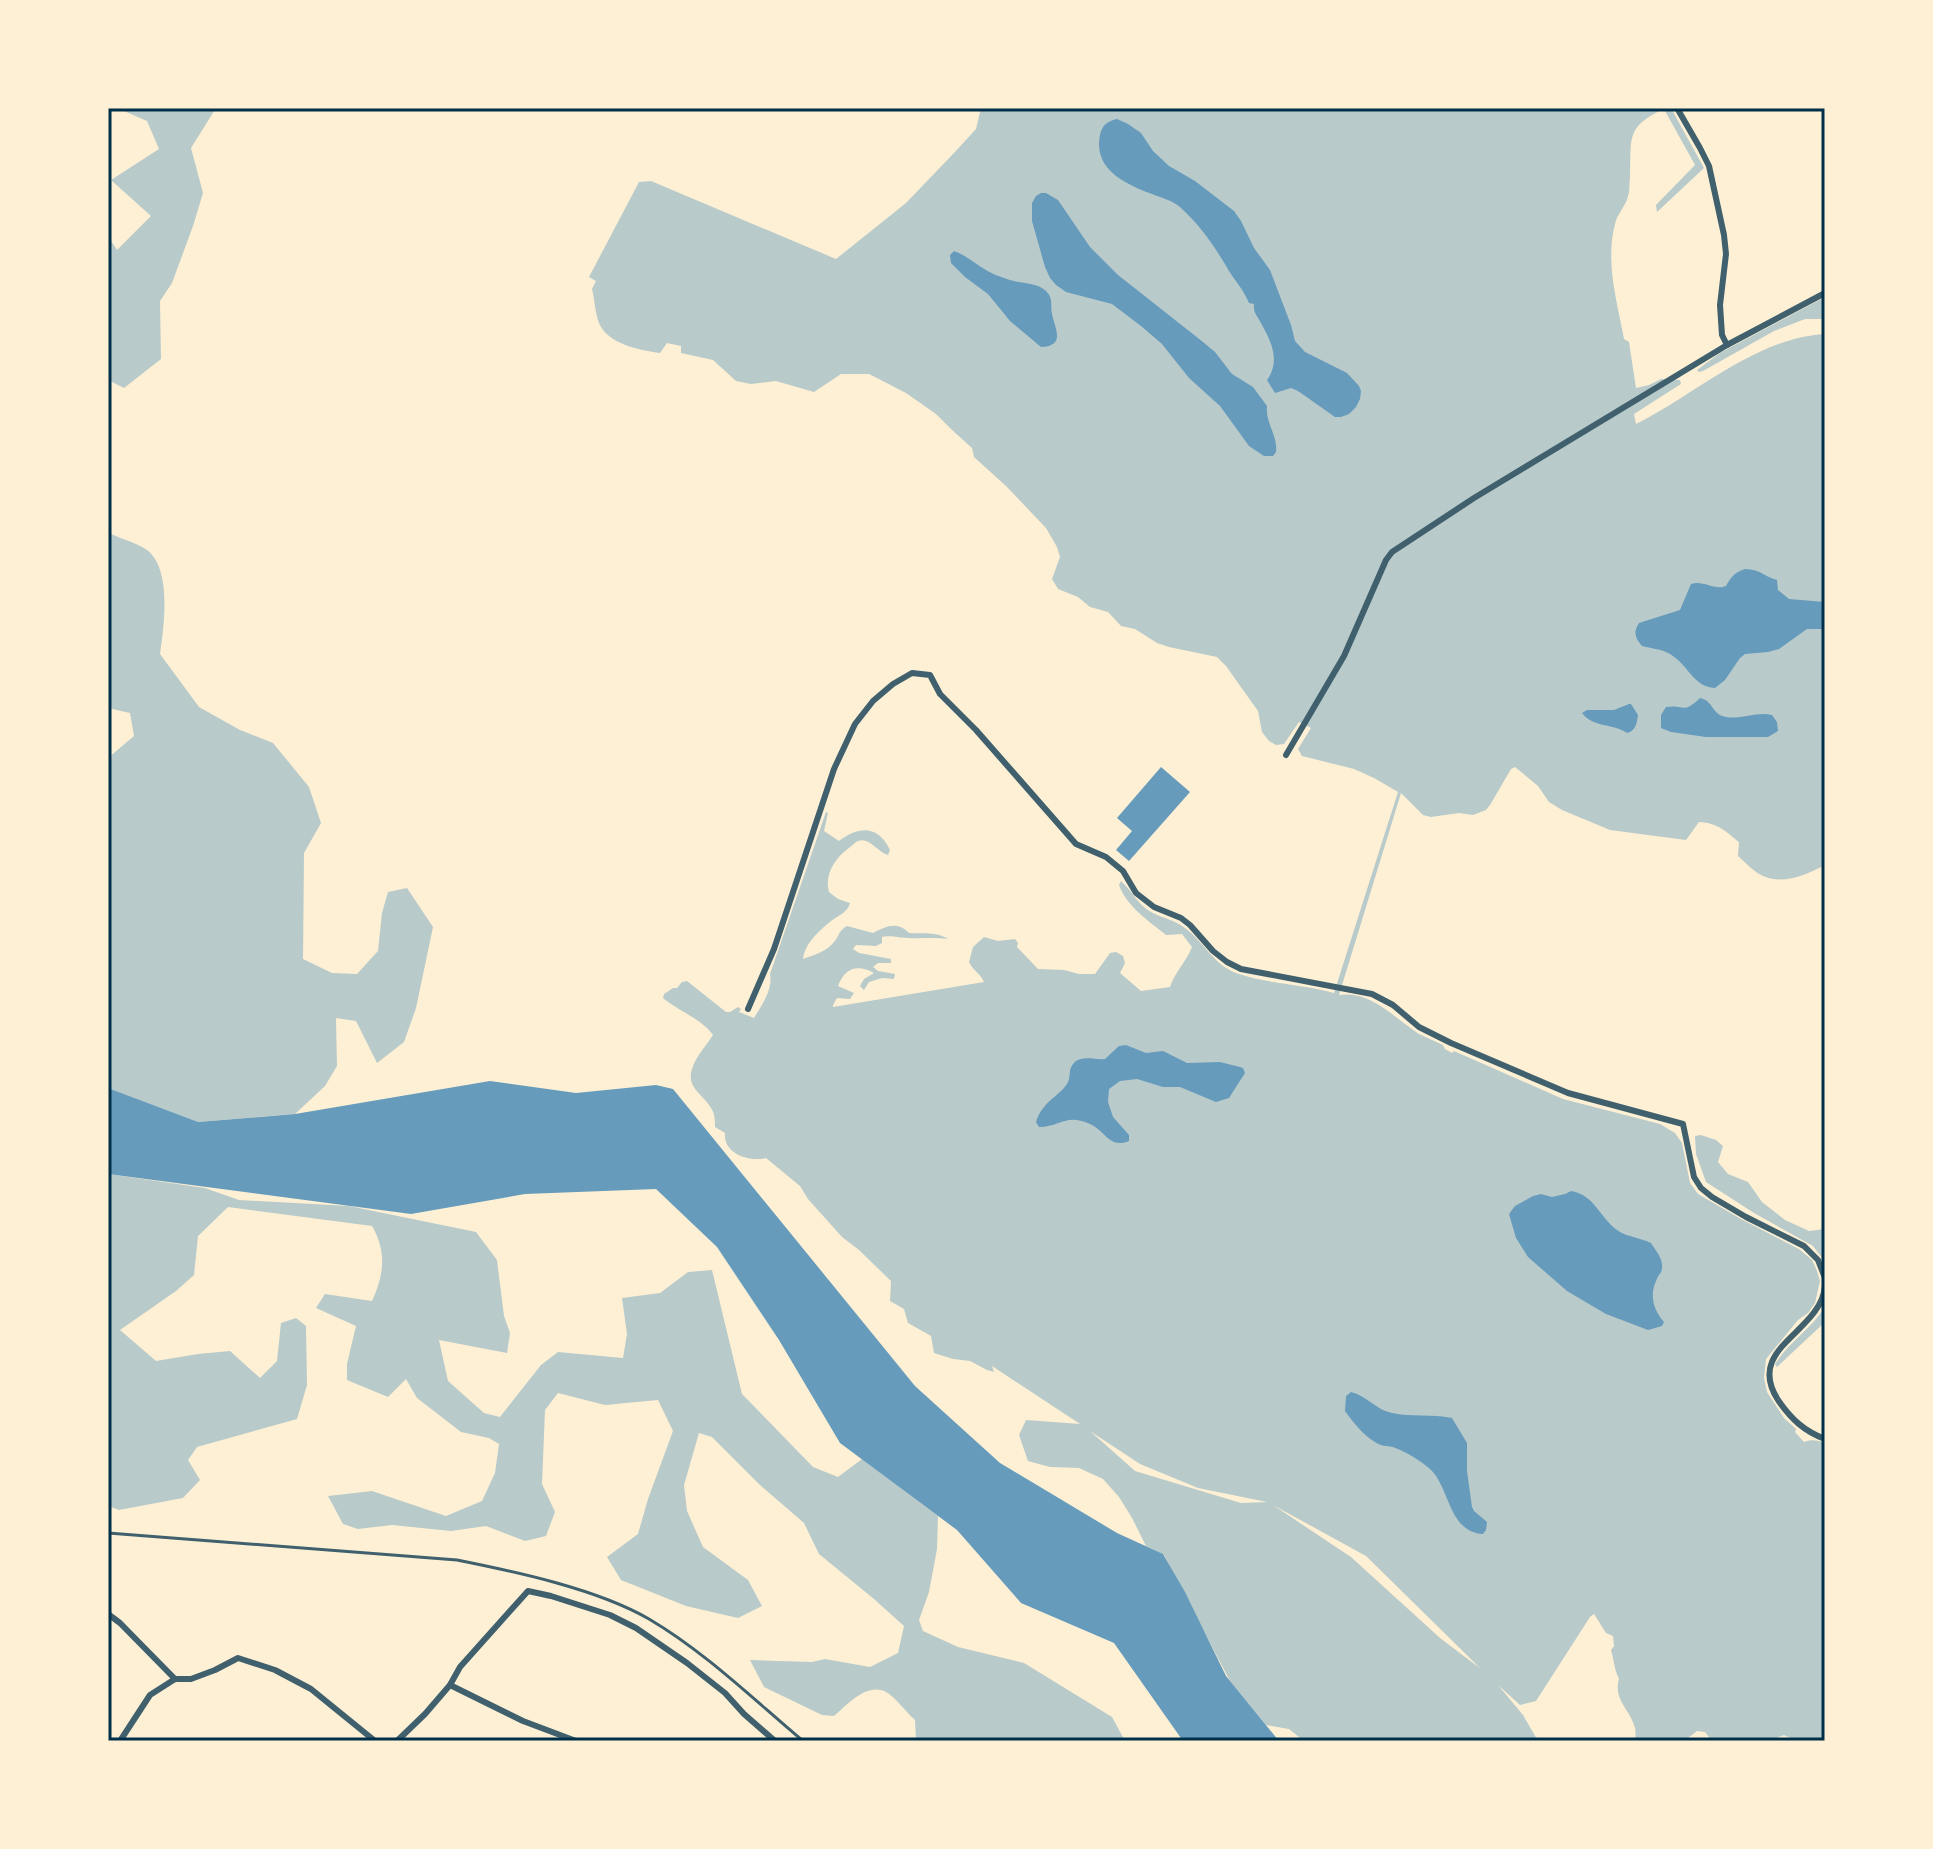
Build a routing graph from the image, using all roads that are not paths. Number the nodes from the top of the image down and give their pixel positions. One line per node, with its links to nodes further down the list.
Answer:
1 (1677, 108): 3 (street)
2 (1825, 293): 3 (street)
3 (1727, 345): 4 (street)
4 (1286, 755)
5 (748, 1009): 6 (street)
6 (1825, 1278)
7 (1825, 1286): 8 (street)
8 (1825, 1439)
9 (108, 1533): 18 (lane)
10 (108, 1614): 11 (street)
11 (175, 1679): 13 (street); 14 (street)
12 (450, 1685): 15 (street); 16 (street); 17 (street)
13 (120, 1741)
14 (375, 1741)
15 (397, 1741)
16 (576, 1741)
17 (775, 1741)
18 (803, 1741)

